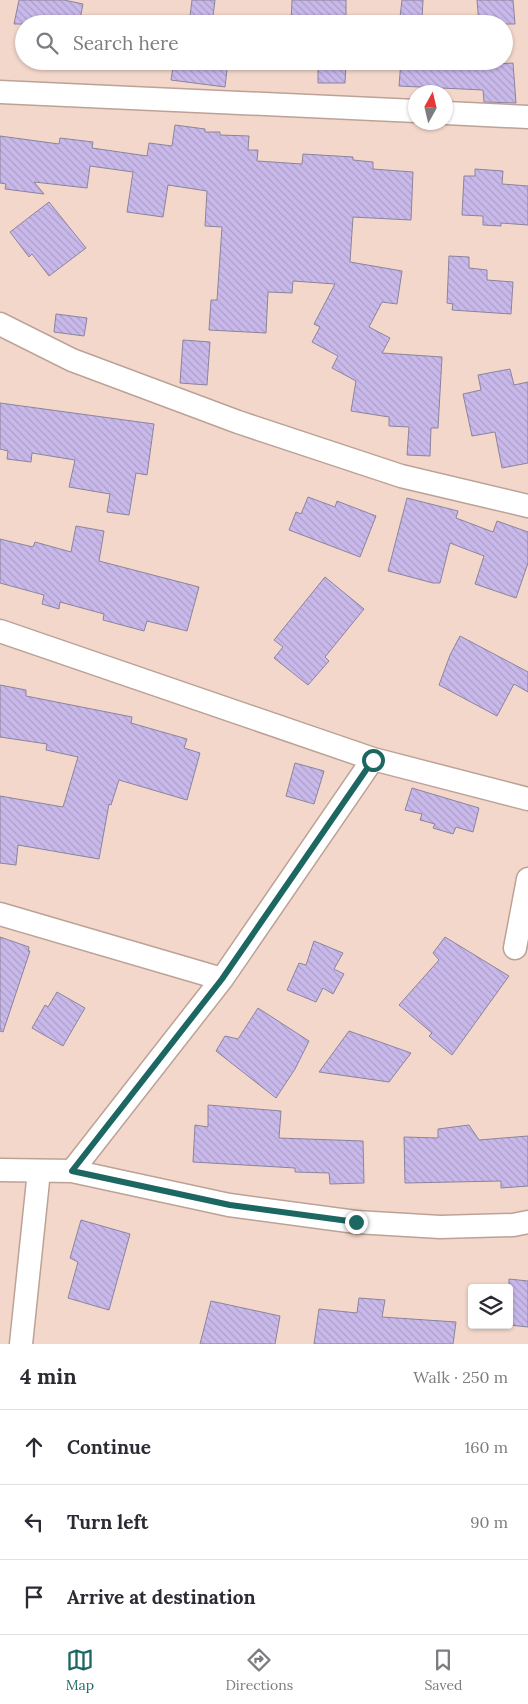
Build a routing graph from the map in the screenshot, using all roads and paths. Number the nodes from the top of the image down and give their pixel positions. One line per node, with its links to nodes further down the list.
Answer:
1 (0, 92): 2 (street)
2 (408, 111)
3 (453, 113): 4 (street)
4 (528, 116)
5 (0, 324): 6 (street)
6 (528, 506)
7 (0, 630): 8 (street)
8 (373, 760): 9 (street); 13 (street)
9 (528, 799)
10 (528, 879): 12 (street)
11 (0, 914): 13 (street)
12 (515, 948)
13 (222, 979): 16 (street)
14 (0, 1170): 15 (street)
15 (39, 1171): 16 (street); 18 (street)
16 (72, 1171): 17 (street)
17 (528, 1222)
18 (21, 1344)

